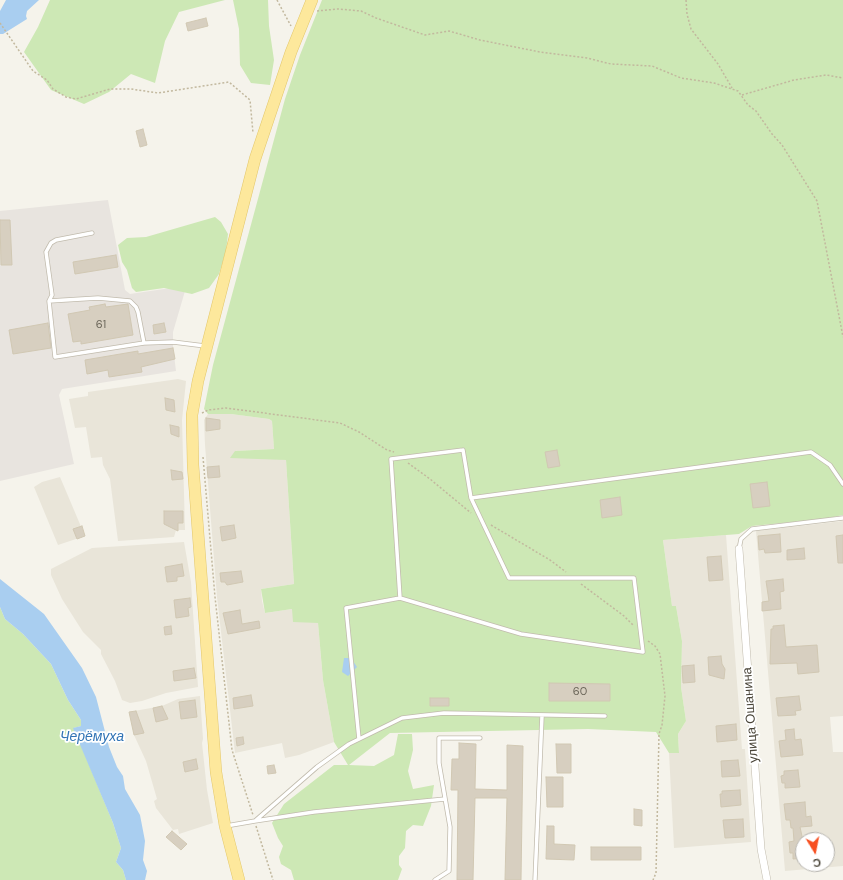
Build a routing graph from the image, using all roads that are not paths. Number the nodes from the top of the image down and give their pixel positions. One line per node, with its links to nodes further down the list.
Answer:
1 (311, 5): 5 (main road)
2 (92, 233): 3 (lane)
3 (49, 301): 4 (lane); 4 (lane)
4 (144, 343): 5 (lane)
5 (207, 347): 17 (main road)
6 (843, 484): 7 (lane)
7 (471, 498): 10 (lane); 10 (lane)
8 (843, 518): 9 (lane)
9 (739, 549): 21 (street, улица Ошанина)
10 (400, 598): 13 (lane)
11 (542, 716): 12 (lane); 13 (lane); 20 (lane)
12 (605, 716)
13 (359, 738): 16 (lane)
14 (480, 738): 15 (lane)
15 (445, 799): 16 (lane); 19 (lane)
16 (255, 820): 17 (lane)
17 (225, 826): 18 (main road)
18 (239, 880)
19 (435, 880)
20 (535, 880)
21 (767, 880)

